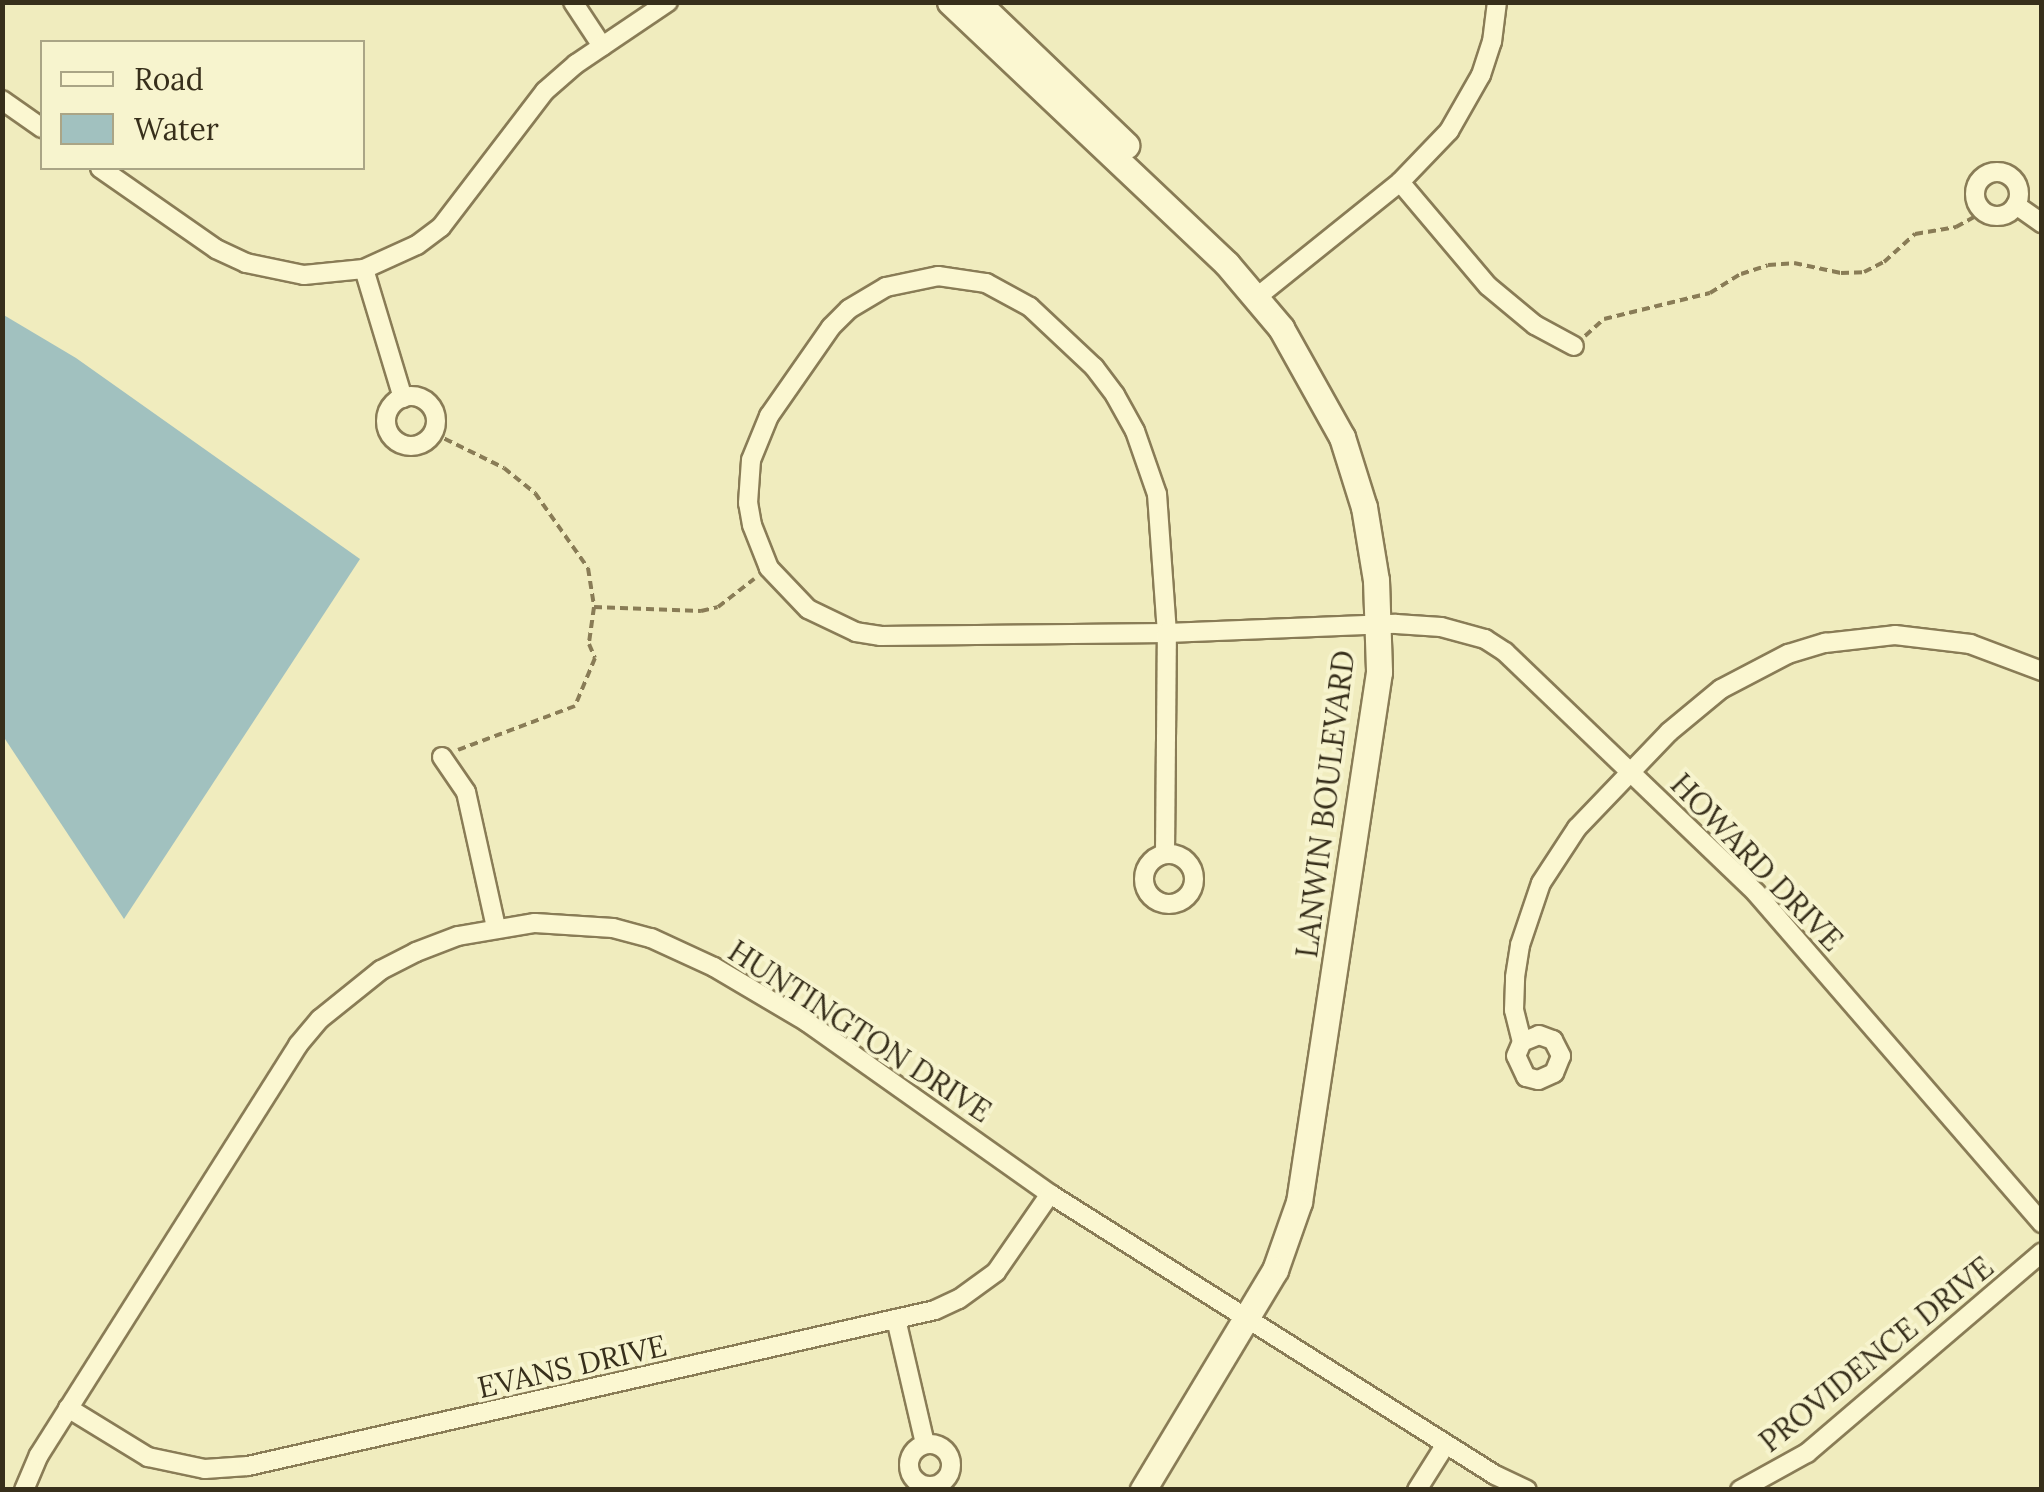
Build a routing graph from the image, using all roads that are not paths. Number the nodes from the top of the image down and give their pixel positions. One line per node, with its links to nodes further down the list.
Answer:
1 (573, 2): 6 (street)
2 (668, 2): 6 (street)
3 (950, 2): 14 (street, LANWIN BOULEVARD)
4 (977, 2): 14 (street, LANWIN BOULEVARD)
5 (1497, 2): 10 (street)
6 (602, 46): 13 (street)
7 (2, 100): 8 (street)
8 (40, 127)
9 (103, 170): 13 (street)
10 (1400, 182): 14 (street); 15 (street)
11 (2016, 205): 11 (street); 12 (street)
12 (2042, 223)
13 (364, 269): 16 (street)
14 (1264, 292): 17 (street, LANWIN BOULEVARD)
15 (1574, 346)
16 (403, 398): 16 (street)
17 (1388, 624): 18 (street, HOWARD DRIVE); 21 (street, HOWARD DRIVE); 29 (street, LANWIN BOULEVARD)
18 (1167, 634): 18 (street, HOWARD DRIVE); 22 (street)
19 (2042, 671): 21 (street)
20 (442, 756): 23 (street)
21 (1630, 774): 24 (street); 26 (street, HOWARD DRIVE)
22 (1165, 853)
23 (496, 927): 25 (street, HUNTINGTON DRIVE); 30 (street, HUNTINGTON DRIVE)
24 (1522, 1042)
25 (1050, 1194): 28 (street, EVANS DRIVE); 29 (street, HUNTINGTON DRIVE)
26 (2042, 1223)
27 (2042, 1252): 38 (street, PROVIDENCE DRIVE)
28 (896, 1319): 30 (street, EVANS DRIVE); 31 (street)
29 (1255, 1321): 32 (street); 34 (street, LANWIN BOULEVARD); 35 (street, LANWIN BOULEVARD)
30 (68, 1408): 33 (street, HUNTINGTON DRIVE)
31 (925, 1444)
32 (1446, 1444): 36 (street); 37 (street)
33 (24, 1490)
34 (1143, 1490)
35 (1162, 1490)
36 (1417, 1490)
37 (1528, 1490)
38 (1740, 1490)

